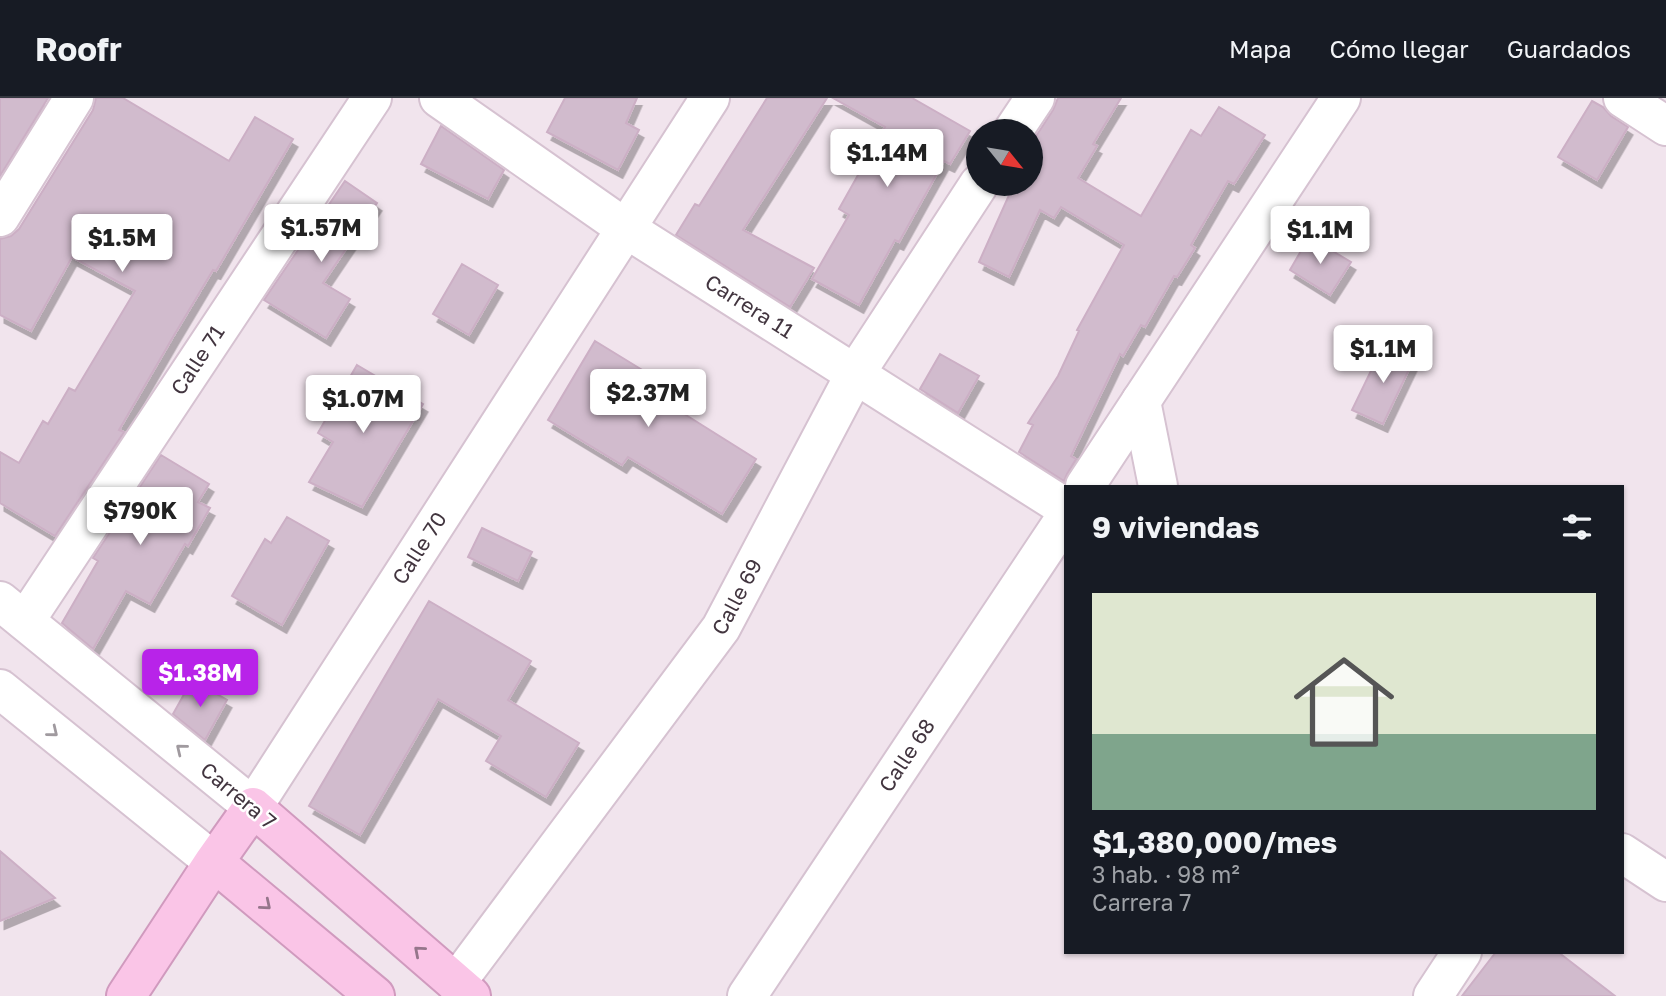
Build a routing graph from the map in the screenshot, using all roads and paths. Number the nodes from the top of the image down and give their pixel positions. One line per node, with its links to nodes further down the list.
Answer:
1 (74, 98): 11 (street)
2 (372, 98): 19 (street, Calle 71)
3 (439, 98): 12 (street, Carrera 11)
4 (710, 98): 12 (street, Calle 70)
5 (1035, 98): 8 (street)
6 (1341, 98): 14 (street)
7 (1623, 98): 9 (street)
8 (1021, 119)
9 (1666, 126)
10 (971, 196): 13 (street, Calle 69)
11 (0, 217)
12 (625, 228): 13 (street, Carrera 11); 21 (street, Calle 70)
13 (855, 374): 17 (street, Carrera 11); 26 (street, Calle 69)
14 (1141, 401): 15 (street); 16 (street)
15 (1086, 485)
16 (1158, 485)
17 (1064, 507)
18 (1064, 520): 29 (street, Calle 68)
19 (12, 611): 21 (street, Carrera 7, one-way to 19)
20 (0, 689): 23 (street, one-way to 23)
21 (253, 807): 23 (street, Calle 70); 26 (street, Carrera 7, one-way to 21)
22 (1624, 854): 24 (street)
23 (214, 862): 27 (street, Calle 70); 28 (street, one-way to 28)
24 (1666, 882)
25 (1461, 954): 30 (street)
26 (463, 990)
27 (127, 996)
28 (375, 996)
29 (747, 996)
30 (1433, 996)

